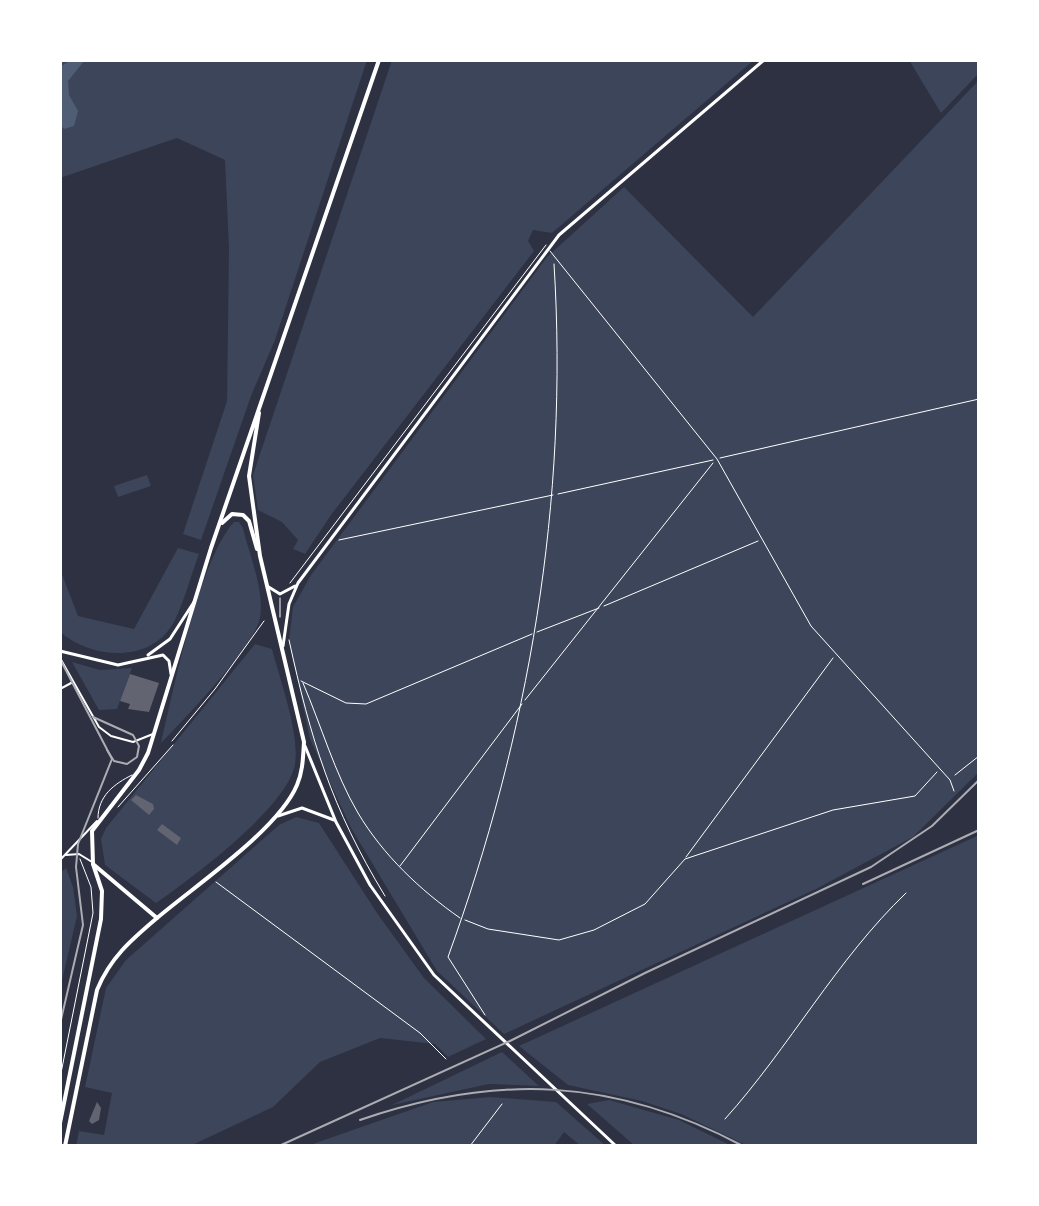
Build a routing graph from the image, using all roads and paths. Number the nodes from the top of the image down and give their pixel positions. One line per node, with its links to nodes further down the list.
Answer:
1 (379, 60): 6 (main road)
2 (764, 60): 4 (main road)
3 (544, 243): 15 (path)
4 (549, 250): 7 (lane); 8 (path); 14 (main road)
5 (979, 399): 7 (lane)
6 (259, 413): 9 (main road); 12 (main road)
7 (717, 459): 8 (path); 11 (lane); 17 (path)
8 (554, 495): 10 (path); 21 (path)
9 (218, 528): 12 (main road); 16 (main road)
10 (336, 539)
11 (761, 540): 17 (path); 24 (lane)
12 (261, 563): 13 (main road)
13 (264, 581): 15 (main road); 22 (main road)
14 (298, 583): 15 (main road); 22 (main road)
15 (280, 594): 18 (path)
16 (194, 602): 26 (main road); 27 (main road)
17 (601, 607): 21 (path); 33 (path)
18 (280, 617)
19 (264, 621): 35 (lane)
20 (290, 633): 29 (path)
21 (534, 634): 31 (path); 33 (path)
22 (283, 650): 28 (main road)
23 (60, 651): 26 (main road)
24 (836, 653): 39 (lane); 48 (path)
25 (60, 658): 30 (street)
26 (143, 659): 27 (main road)
27 (171, 674): 34 (main road)
28 (288, 674): 29 (path); 36 (main road)
29 (298, 680): 31 (path); 55 (path)
30 (73, 682): 32 (street); 34 (street)
31 (303, 683): 52 (path)
32 (60, 689)
33 (523, 702): 52 (path); 57 (path)
34 (154, 733): 40 (main road)
35 (172, 741)
36 (304, 742): 44 (main road); 46 (main road)
37 (173, 745): 43 (path)
38 (979, 756): 41 (path)
39 (939, 770): 41 (lane); 48 (path)
40 (138, 772): 45 (main road); 45 (lane)
41 (950, 780): 42 (lane)
42 (954, 791)
43 (112, 814)
44 (278, 816): 46 (main road); 53 (main road)
45 (98, 821): 47 (street); 51 (main road)
46 (336, 822): 59 (main road)
47 (65, 856): 49 (street); 51 (street)
48 (685, 859): 57 (path)
49 (60, 860)
50 (79, 860): 61 (path)
51 (93, 864): 56 (main road); 64 (main road)
52 (399, 867): 57 (path)
53 (208, 875): 56 (main road); 60 (path)
54 (906, 893): 63 (path)
55 (386, 899)
56 (157, 918): 65 (main road)
57 (462, 919): 59 (path)
58 (479, 1015): 59 (path)
59 (488, 1025): 67 (main road)
60 (446, 1059)
61 (60, 1078)
62 (502, 1104): 66 (path)
63 (725, 1119)
64 (60, 1123)
65 (65, 1146)
66 (470, 1146)
67 (616, 1146)

